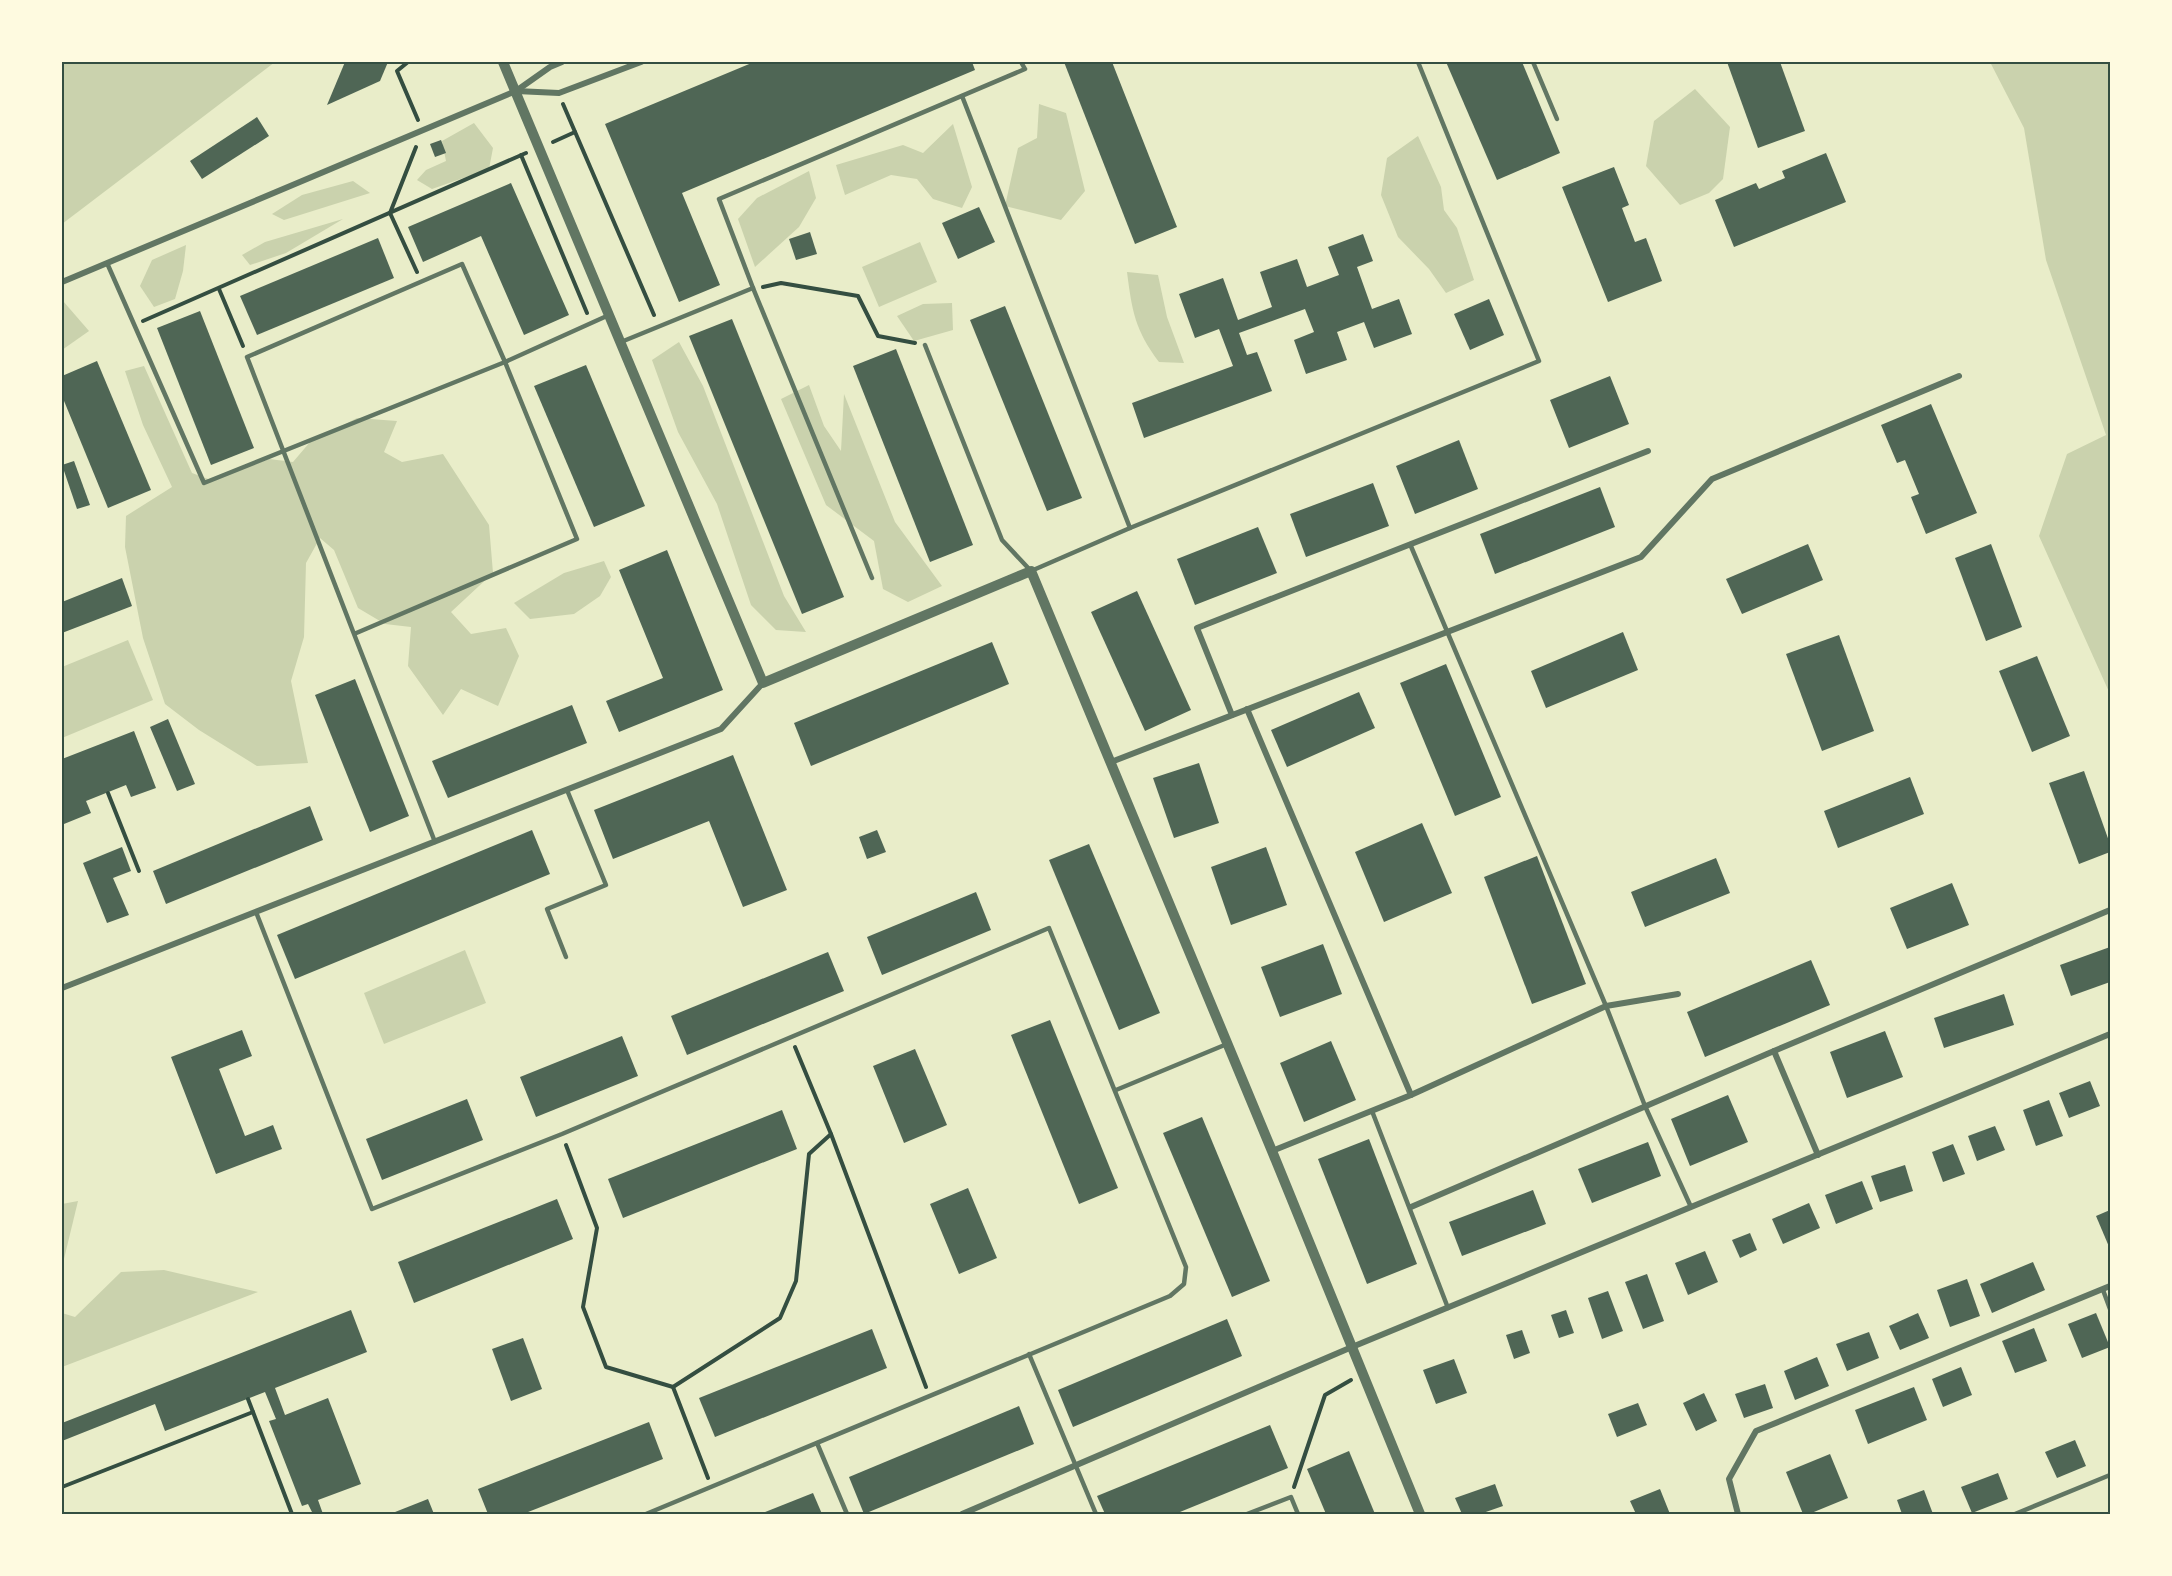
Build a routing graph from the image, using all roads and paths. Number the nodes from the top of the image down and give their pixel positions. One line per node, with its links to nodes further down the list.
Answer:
1 (408, 62): 12 (path)
2 (503, 62): 8 (street)
3 (562, 62): 8 (street)
4 (641, 62): 9 (street)
5 (1021, 62): 10 (lane)
6 (1418, 62): 33 (lane)
7 (1533, 62): 11 (lane)
8 (516, 91): 9 (street); 12 (street); 14 (street)
9 (559, 93): 13 (path)
10 (962, 96): 20 (lane); 33 (lane)
11 (1557, 119)
12 (422, 130): 16 (path); 17 (street)
13 (575, 132): 14 (path); 25 (path)
14 (540, 148): 15 (path); 22 (street)
15 (521, 156): 16 (path); 23 (path)
16 (390, 213): 19 (path); 21 (path)
17 (107, 263): 18 (street); 24 (lane)
18 (62, 282)
19 (422, 282): 28 (lane); 29 (lane)
20 (753, 288): 25 (lane); 27 (path); 36 (lane)
21 (219, 289): 24 (path); 28 (path)
22 (609, 315): 23 (lane); 26 (street)
23 (591, 323): 29 (lane)
24 (134, 325): 32 (lane)
25 (659, 327): 26 (lane)
26 (621, 342): 39 (street)
27 (924, 345): 35 (lane)
28 (247, 357): 32 (lane)
29 (505, 362): 32 (lane); 38 (lane)
30 (1959, 376): 37 (street)
31 (1648, 451): 34 (street)
32 (283, 453): 38 (lane)
33 (1130, 528): 35 (lane)
34 (1410, 544): 37 (lane); 41 (street)
35 (1031, 571): 39 (street); 42 (street)
36 (872, 578)
37 (1448, 632): 40 (street); 52 (lane)
38 (354, 634): 45 (lane)
39 (763, 683): 43 (street)
40 (1247, 710): 41 (street); 58 (street)
41 (1232, 715): 42 (street)
42 (1111, 762): 55 (street)
43 (567, 790): 45 (street); 49 (lane)
44 (108, 792): 46 (path)
45 (435, 842): 48 (street)
46 (139, 871)
47 (2110, 910): 56 (street)
48 (256, 912): 50 (street); 61 (lane)
49 (566, 957)
50 (62, 988)
51 (1678, 993): 52 (street)
52 (1606, 1006): 58 (street); 59 (lane)
53 (2110, 1034): 64 (street)
54 (791, 1037): 57 (lane); 61 (lane); 62 (path)
55 (1227, 1044): 57 (lane); 63 (street)
56 (1774, 1051): 59 (street); 64 (street)
57 (1116, 1090): 72 (lane)
58 (1411, 1095): 60 (street)
59 (1646, 1106): 65 (lane); 66 (street)
60 (1372, 1111): 63 (street); 66 (lane)
61 (562, 1134): 74 (path)
62 (831, 1134): 74 (path); 75 (path)
63 (1272, 1151): 71 (street)
64 (1818, 1155): 65 (street)
65 (1691, 1207): 69 (street)
66 (1411, 1208): 69 (lane)
67 (2110, 1286): 68 (street)
68 (2103, 1290): 70 (lane); 94 (street)
69 (1448, 1308): 71 (street)
70 (2110, 1309)
71 (1352, 1347): 73 (street); 79 (street)
72 (1029, 1354): 75 (lane); 79 (lane)
73 (1363, 1373): 83 (path); 93 (street)
74 (673, 1387): 82 (path)
75 (930, 1396): 78 (lane)
76 (248, 1399): 77 (path)
77 (253, 1412): 81 (path); 85 (path)
78 (817, 1443): 82 (lane); 88 (lane)
79 (1076, 1466): 89 (street); 90 (lane)
80 (2110, 1475): 95 (lane)
81 (62, 1487)
82 (711, 1487): 84 (lane)
83 (1291, 1497): 91 (lane); 92 (lane)
84 (660, 1509): 86 (lane); 87 (lane)
85 (292, 1515)
86 (646, 1515)
87 (663, 1515)
88 (847, 1515)
89 (962, 1515)
90 (1096, 1515)
91 (1246, 1515)
92 (1298, 1515)
93 (1420, 1515)
94 (1738, 1515)
95 (2015, 1515)

